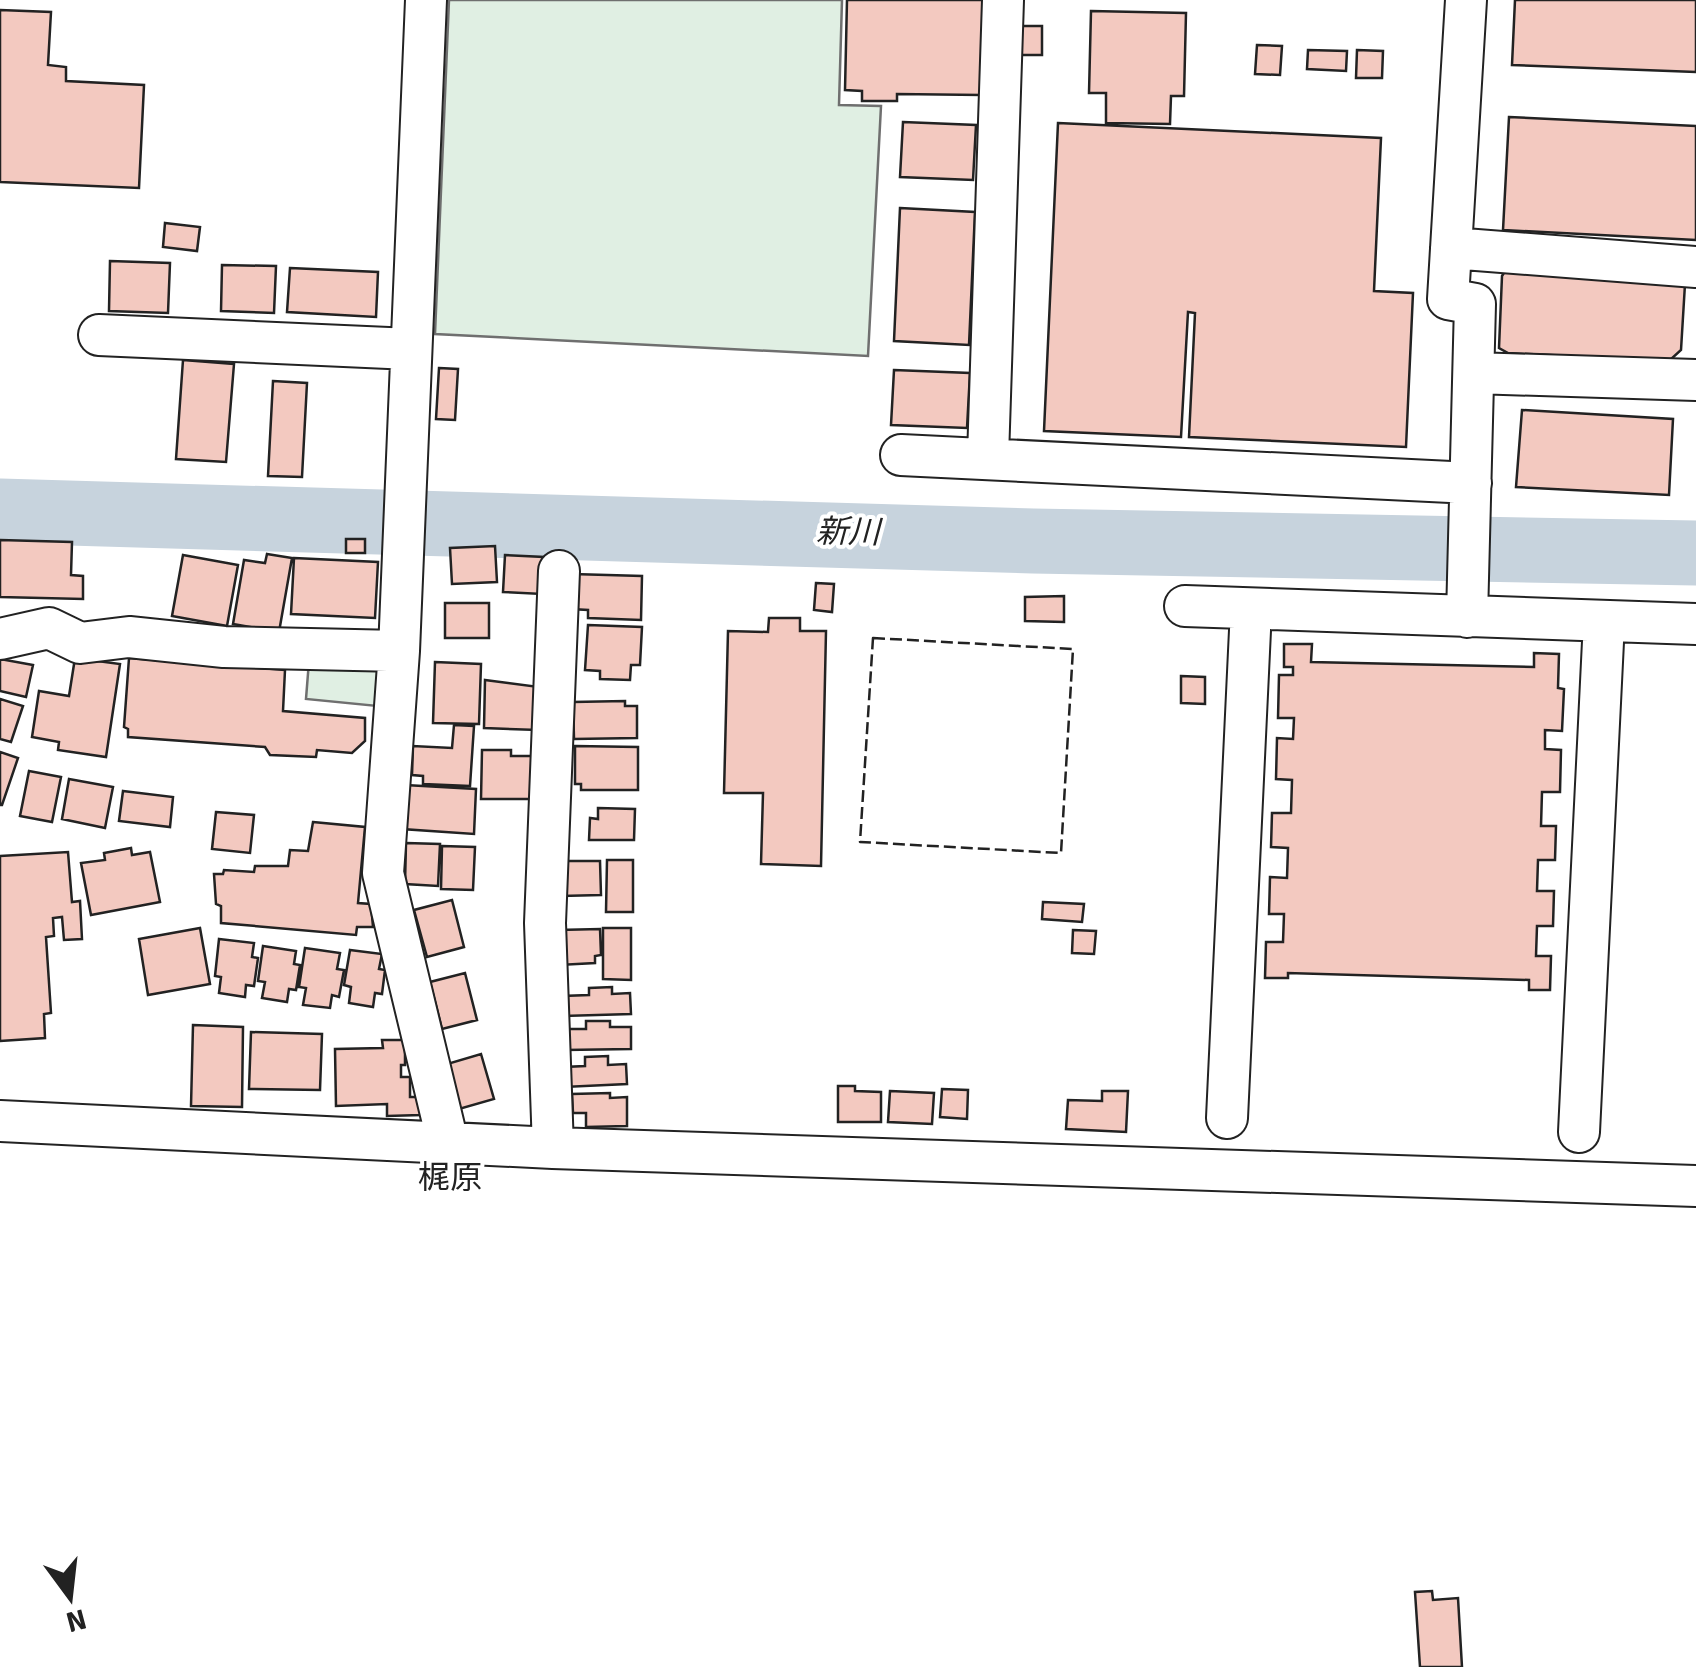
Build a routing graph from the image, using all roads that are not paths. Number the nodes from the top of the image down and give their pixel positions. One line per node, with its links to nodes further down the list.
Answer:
1 (426, 0): 7 (street)
2 (1003, 0): 11 (street)
3 (1466, 0): 4 (street)
4 (1452, 248): 5 (street); 8 (street)
5 (1696, 267)
6 (98, 335): 7 (street)
7 (411, 349): 20 (street)
8 (1474, 372): 9 (street); 12 (street)
9 (1696, 380)
10 (901, 455): 11 (street)
11 (988, 458): 12 (street)
12 (1471, 483): 16 (street)
13 (559, 571): 25 (street)
14 (1185, 606): 15 (street)
15 (1251, 609): 16 (street); 21 (street)
16 (1468, 617): 17 (street)
17 (1604, 621): 18 (street); 23 (street)
18 (1696, 624)
19 (0, 639): 20 (street)
20 (399, 651): 24 (street)
21 (1227, 1118)
22 (0, 1121): 24 (street)
23 (1578, 1132)
24 (448, 1144): 25 (street)
25 (553, 1148): 26 (street)
26 (1696, 1186)

